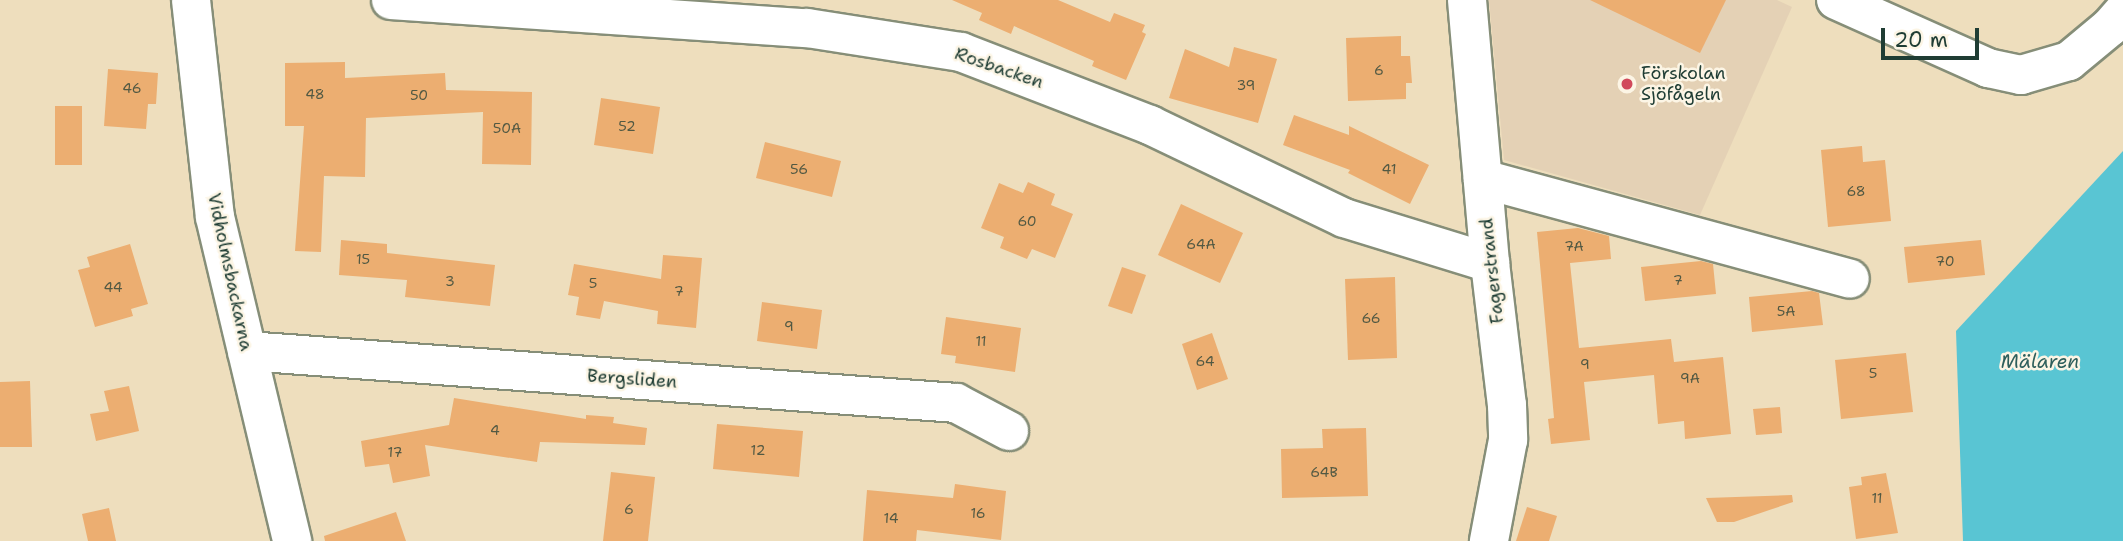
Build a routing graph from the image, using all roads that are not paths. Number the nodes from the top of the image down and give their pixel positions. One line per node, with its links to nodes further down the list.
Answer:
1 (191, 0): 9 (street, Vidholmsbackarna)
2 (391, 0): 7 (street, Rosbacken)
3 (1467, 0): 6 (street, Fagerstrand)
4 (1836, 0): 5 (street)
5 (2123, 12)
6 (1483, 179): 7 (street, Fagerstrand); 8 (street)
7 (1490, 263): 12 (street, Fagerstrand)
8 (1850, 279)
9 (247, 351): 10 (street, Bergsliden); 11 (street, Vidholmsbackarna)
10 (1009, 430)
11 (292, 541)
12 (1489, 541)

